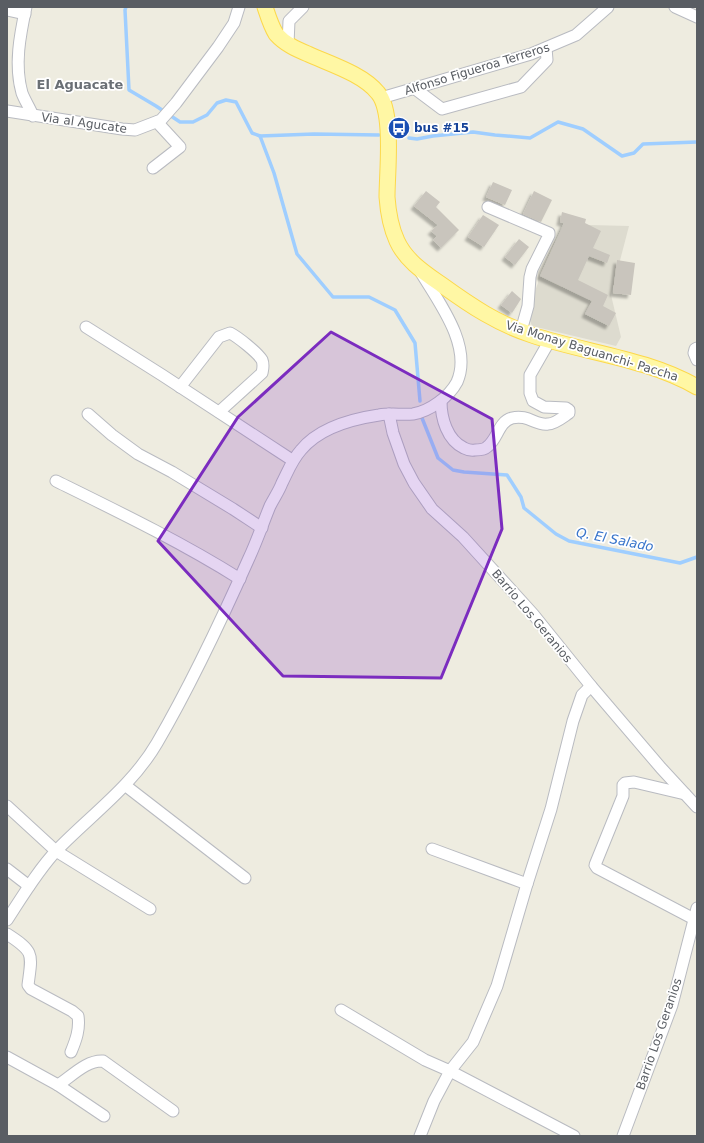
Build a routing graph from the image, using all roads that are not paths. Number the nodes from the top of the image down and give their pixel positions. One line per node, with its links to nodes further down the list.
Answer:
1 (239, 7): 15 (street)
2 (265, 7): 9 (main road)
3 (303, 7): 9 (street)
4 (608, 7): 10 (street, Alfonso Figueroa Terreros)
5 (675, 7): 8 (street)
6 (7, 10): 7 (street)
7 (25, 10): 14 (street)
8 (697, 17)
9 (288, 44): 12 (main road)
10 (546, 48): 11 (street, Alfonso Figueroa Terreros); 11 (street)
11 (414, 88): 12 (street, Alfonso Figueroa Terreros)
12 (381, 98): 18 (main road, Via Monay Baguanchi- Paccha)
13 (7, 111): 14 (street, Via al Agucate)
14 (33, 116): 15 (street, Via al Agucate)
15 (159, 121): 16 (street)
16 (153, 168)
17 (488, 207): 20 (street)
18 (418, 267): 20 (main road, Via Monay Baguanchi- Paccha); 26 (street)
19 (86, 327): 25 (street)
20 (521, 331): 21 (main road, Via Monay Baguanchi- Paccha)
21 (550, 340): 24 (main road, Via Monay Baguanchi- Paccha); 26 (street)
22 (697, 348): 23 (street)
23 (697, 360)
24 (697, 386)
25 (180, 387): 27 (street); 27 (street)
26 (441, 401): 29 (street)
27 (219, 412): 30 (street)
28 (88, 414): 32 (street)
29 (389, 414): 30 (street); 34 (street, Barrio Los Geranios)
30 (292, 460): 32 (street)
31 (56, 481): 33 (street)
32 (262, 528): 33 (street)
33 (240, 579): 35 (street)
34 (591, 686): 36 (street, Barrio Los Geranios); 43 (street)
35 (126, 786): 40 (street); 42 (street)
36 (685, 794): 38 (street, Barrio Los Geranios); 47 (street)
37 (7, 806): 40 (street)
38 (697, 807)
39 (432, 849): 43 (street)
40 (56, 851): 44 (street); 45 (street)
41 (7, 869): 44 (street)
42 (245, 878)
43 (527, 884): 53 (street)
44 (29, 886): 48 (street)
45 (150, 908)
46 (697, 908): 47 (street, Barrio Los Geranios)
47 (694, 919): 59 (street, Barrio Los Geranios)
48 (7, 920)
49 (7, 934): 51 (street)
50 (341, 1010): 53 (street)
51 (71, 1052)
52 (7, 1057): 54 (street)
53 (450, 1071): 57 (street); 58 (street)
54 (58, 1085): 55 (street); 56 (street)
55 (174, 1111)
56 (104, 1116)
57 (420, 1136)
58 (574, 1136)
59 (623, 1136)

